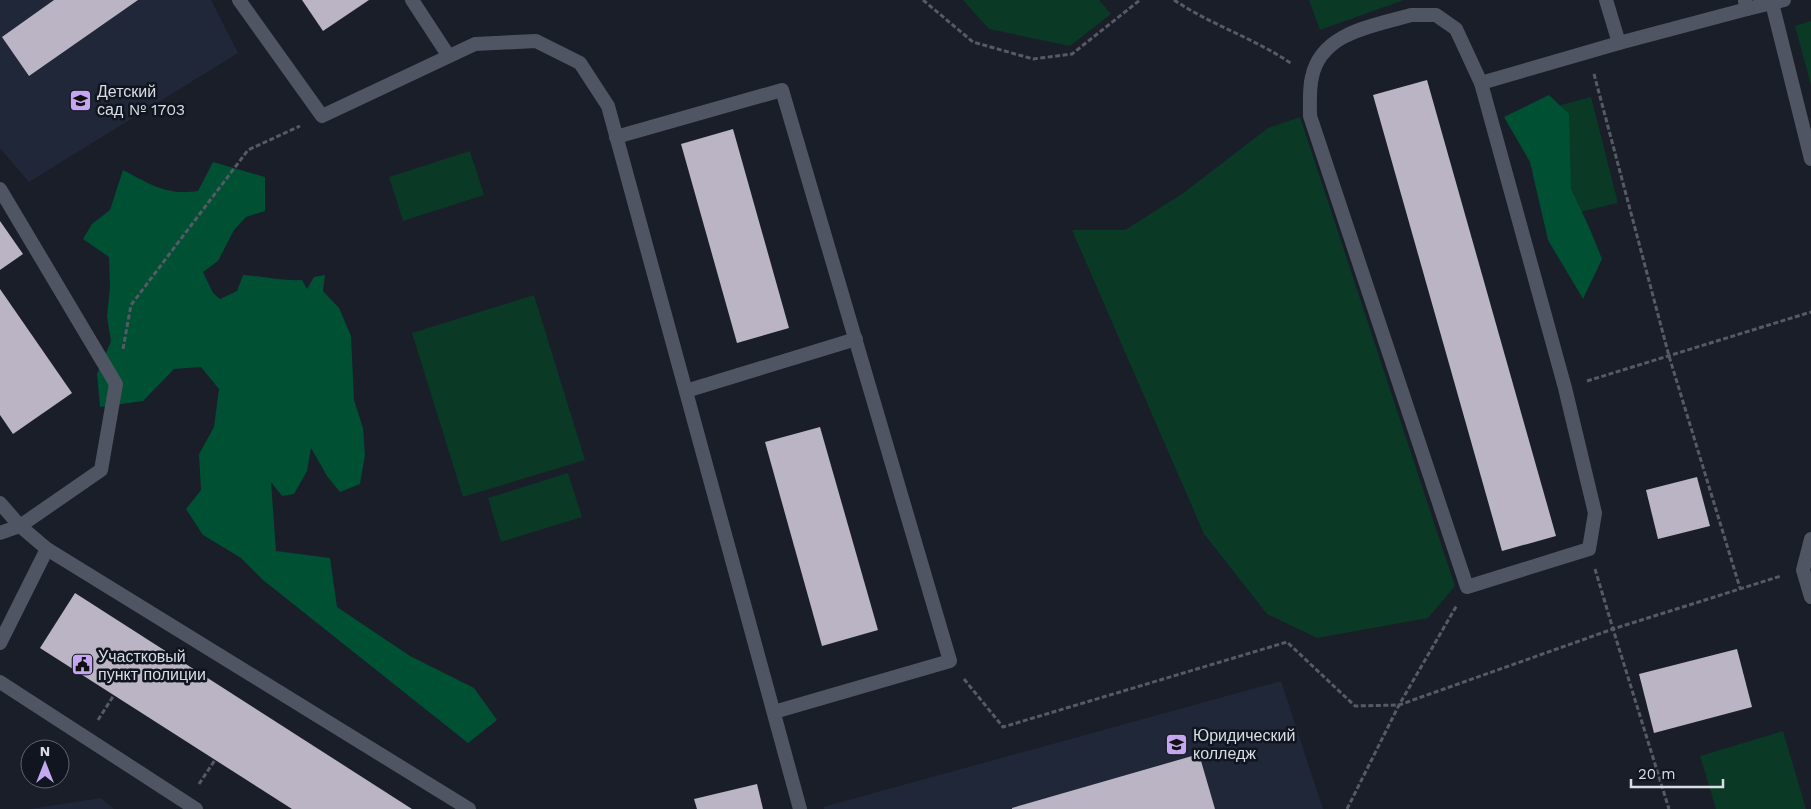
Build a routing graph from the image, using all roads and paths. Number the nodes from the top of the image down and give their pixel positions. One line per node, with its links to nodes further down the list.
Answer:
1 (240, 0): 14 (lane)
2 (412, 0): 11 (lane)
3 (924, 0): 4 (path)
4 (1140, 0)
5 (1174, 0): 12 (path)
6 (1606, 0): 9 (lane)
7 (1778, 2): 8 (lane); 16 (lane)
8 (1746, 4): 9 (lane)
9 (1619, 43): 10 (lane)
10 (1588, 52): 13 (lane); 20 (path)
11 (448, 55): 14 (lane); 15 (lane)
12 (1312, 77): 13 (lane); 31 (lane)
13 (1481, 83): 22 (lane)
14 (322, 116): 21 (path)
15 (616, 137): 19 (lane); 23 (lane)
16 (1811, 159)
17 (0, 189): 21 (lane)
18 (1811, 312): 20 (path)
19 (856, 339): 23 (lane); 36 (lane)
20 (1669, 356): 22 (path); 32 (path)
21 (116, 384): 25 (lane)
22 (1565, 388): 29 (lane)
23 (686, 391): 40 (lane)
24 (0, 504): 25 (lane)
25 (20, 526): 26 (lane); 28 (lane)
26 (0, 533)
27 (1811, 539): 30 (lane)
28 (47, 549): 35 (lane); 44 (lane)
29 (1589, 549): 31 (lane); 34 (path)
30 (1803, 570): 32 (path); 33 (lane)
31 (1467, 587): 39 (path)
32 (1740, 588): 34 (path)
33 (1811, 597)
34 (1613, 629): 39 (path); 47 (path)
35 (0, 643)
36 (950, 661): 39 (path); 40 (lane)
37 (0, 682): 41 (lane)
38 (114, 695): 41 (path)
39 (1399, 705): 46 (path)
40 (774, 712): 45 (lane)
41 (86, 738): 43 (lane)
42 (215, 760): 43 (path)
43 (192, 806)
44 (469, 809)
45 (800, 809)
46 (1347, 809)
47 (1669, 809)

